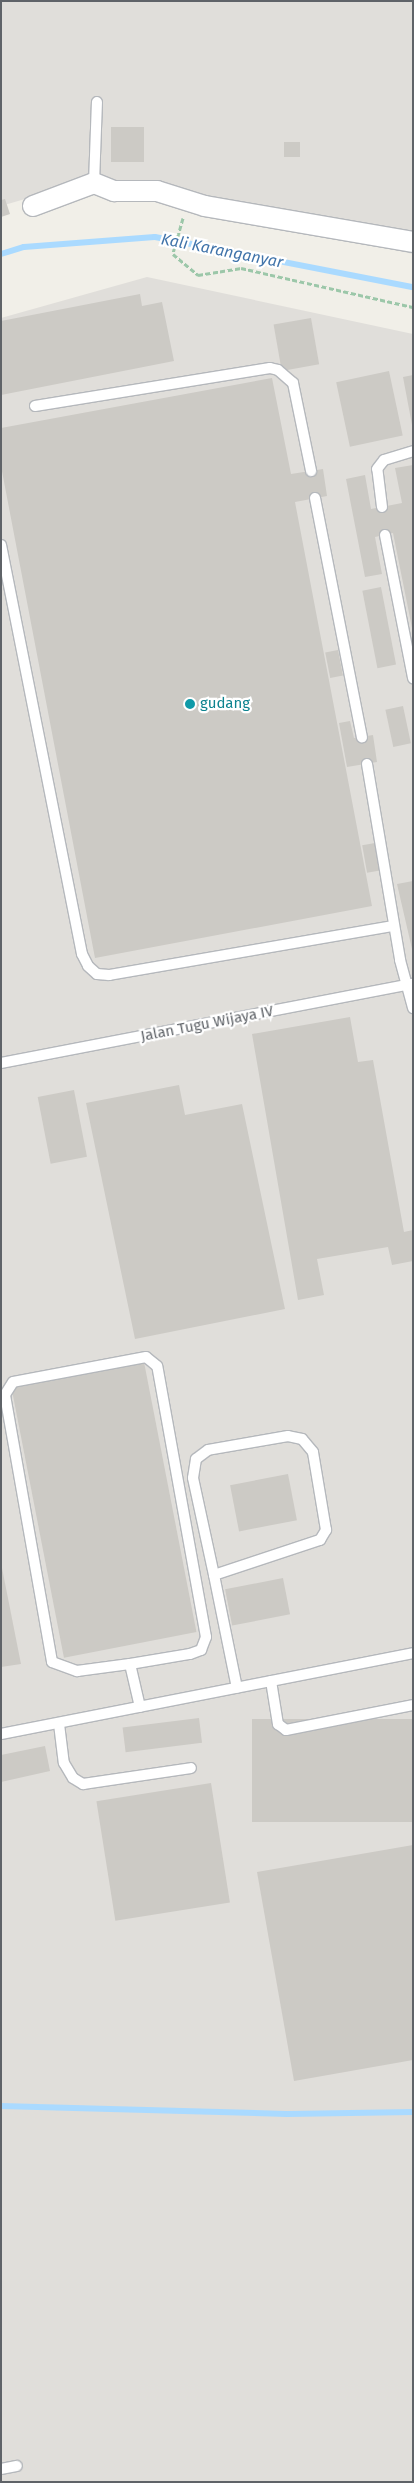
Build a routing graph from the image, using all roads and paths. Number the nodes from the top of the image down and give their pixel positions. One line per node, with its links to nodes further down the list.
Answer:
1 (97, 102): 2 (lane)
2 (94, 183): 3 (street); 5 (street)
3 (33, 206)
4 (183, 216): 6 (path)
5 (413, 242)
6 (413, 306)
7 (35, 406): 9 (lane)
8 (413, 451): 11 (lane)
9 (311, 471)
10 (315, 498): 15 (lane)
11 (382, 507)
12 (385, 535): 14 (lane)
13 (1, 545): 17 (lane)
14 (413, 678)
15 (362, 737)
16 (366, 764): 17 (lane)
17 (393, 926): 18 (lane)
18 (409, 985): 19 (lane); 20 (lane, Jalan Tugu Wijaya IV)
19 (413, 1008)
20 (1, 1063)
21 (214, 1575): 21 (lane); 25 (lane)
22 (413, 1653): 24 (lane)
23 (130, 1664): 23 (lane); 27 (lane)
24 (271, 1681): 25 (lane); 26 (lane)
25 (238, 1688): 27 (lane)
26 (413, 1705)
27 (140, 1707): 28 (lane)
28 (59, 1724): 29 (lane); 30 (lane)
29 (1, 1734)
30 (191, 1768)
31 (16, 2466): 32 (lane)
32 (1, 2469)

